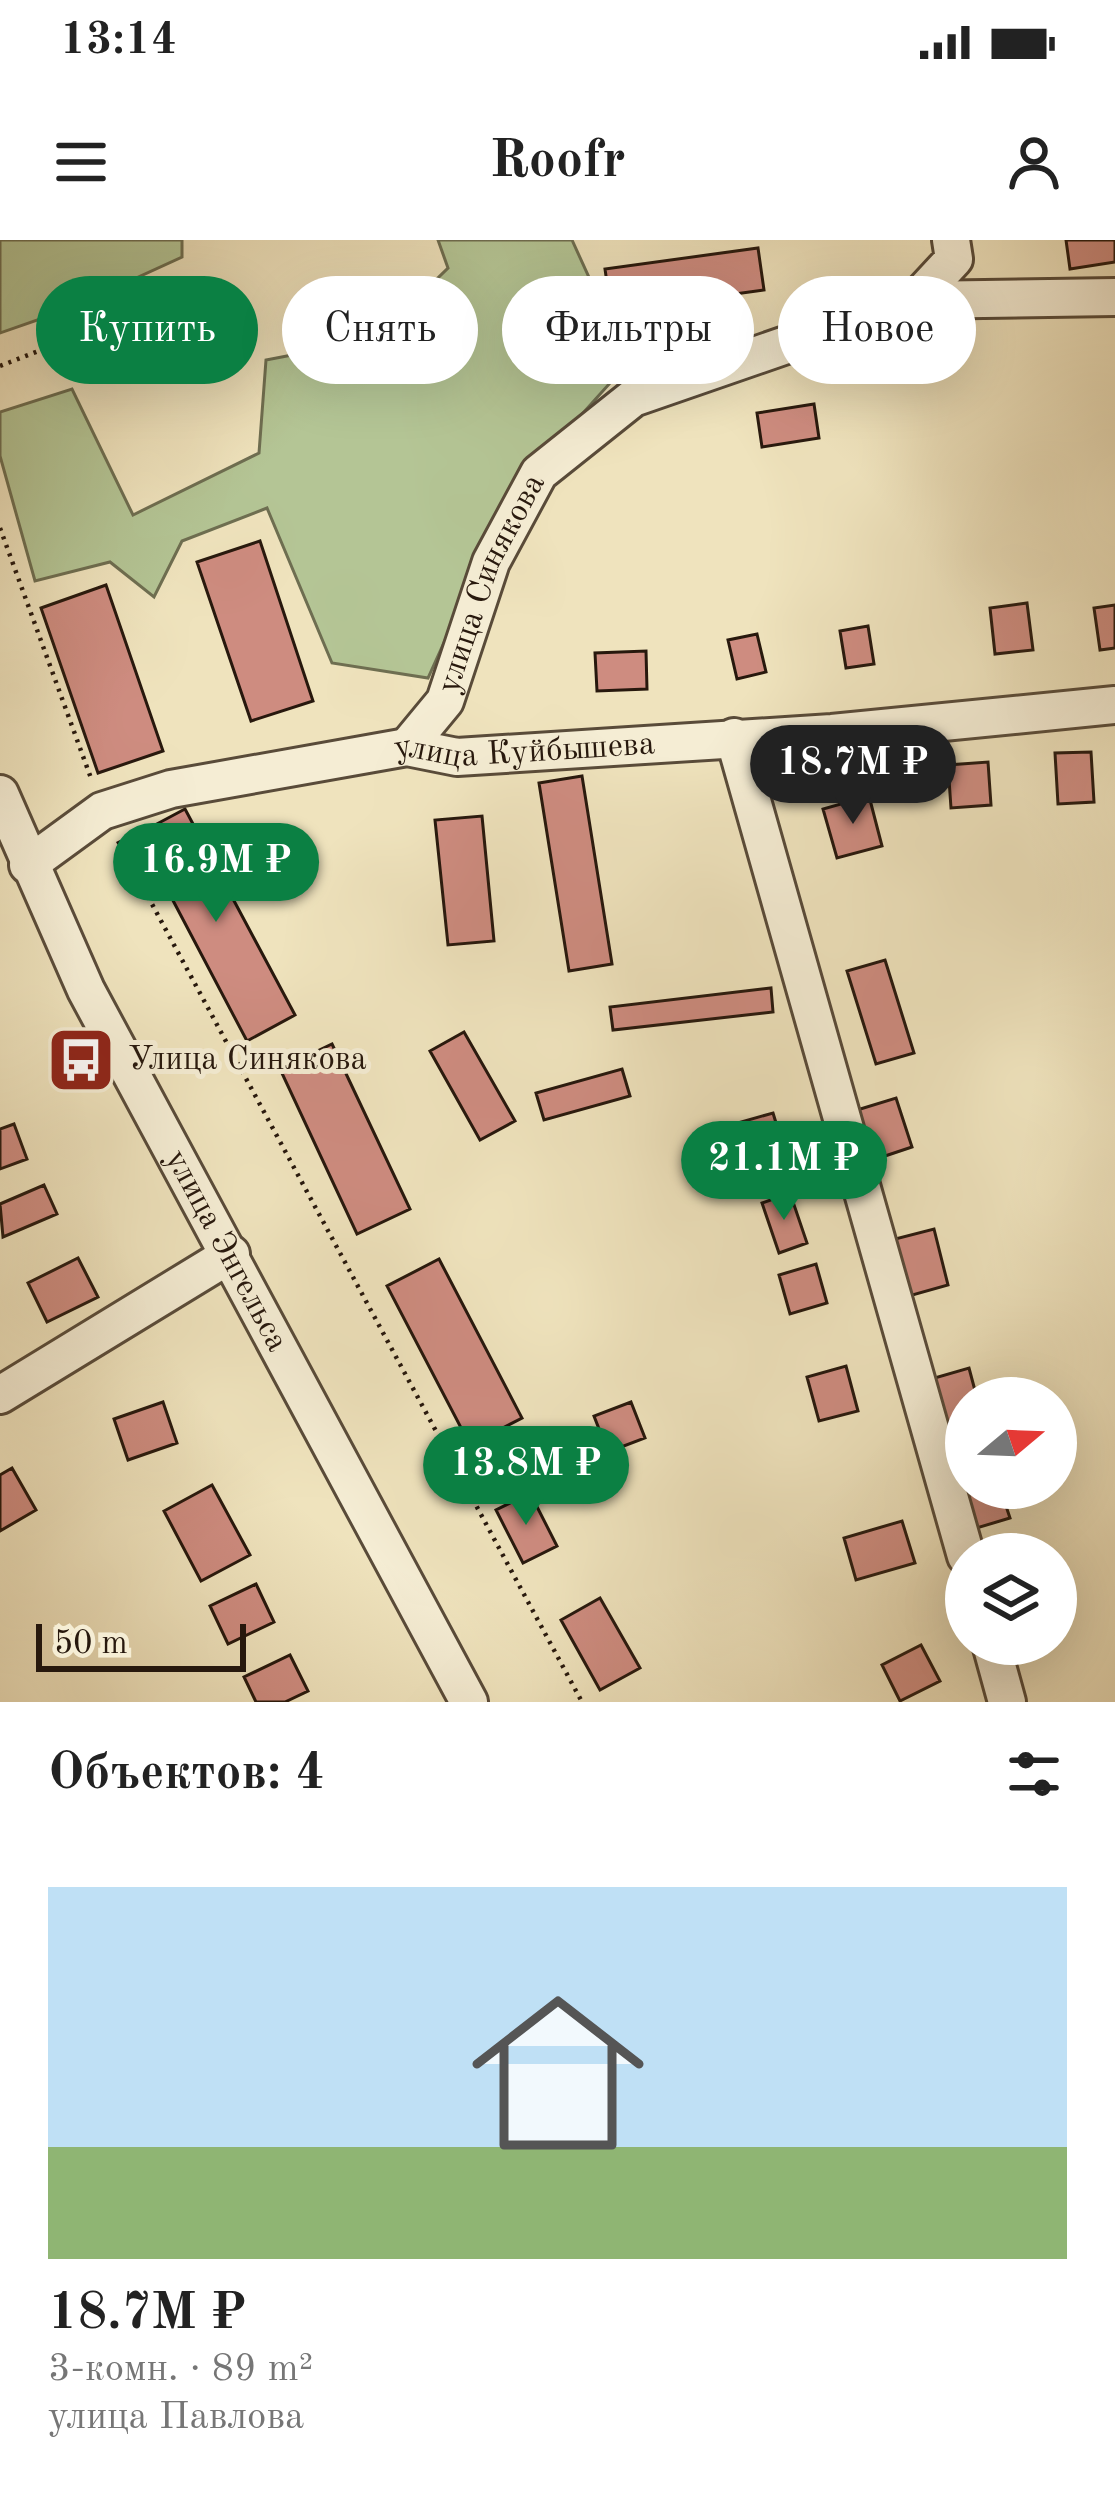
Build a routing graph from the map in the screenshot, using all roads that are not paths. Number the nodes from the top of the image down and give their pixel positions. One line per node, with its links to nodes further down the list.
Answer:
1 (951, 240): 2 (street)
2 (939, 276)
3 (1115, 297): 4 (street)
4 (976, 299)
5 (778, 348): 8 (street, улица Синякова)
6 (1115, 706): 7 (street, улица Куйбышева)
7 (734, 737): 8 (street, улица Куйбышева); 13 (street)
8 (407, 747): 10 (street, улица Куйбышева)
9 (0, 794): 10 (street, улица Энгельса)
10 (28, 865): 11 (street, улица Энгельса)
11 (231, 1254): 12 (street); 15 (street, улица Энгельса)
12 (0, 1395)
13 (959, 1533)
14 (997, 1665): 16 (street)
15 (469, 1702)
16 (1007, 1702)

